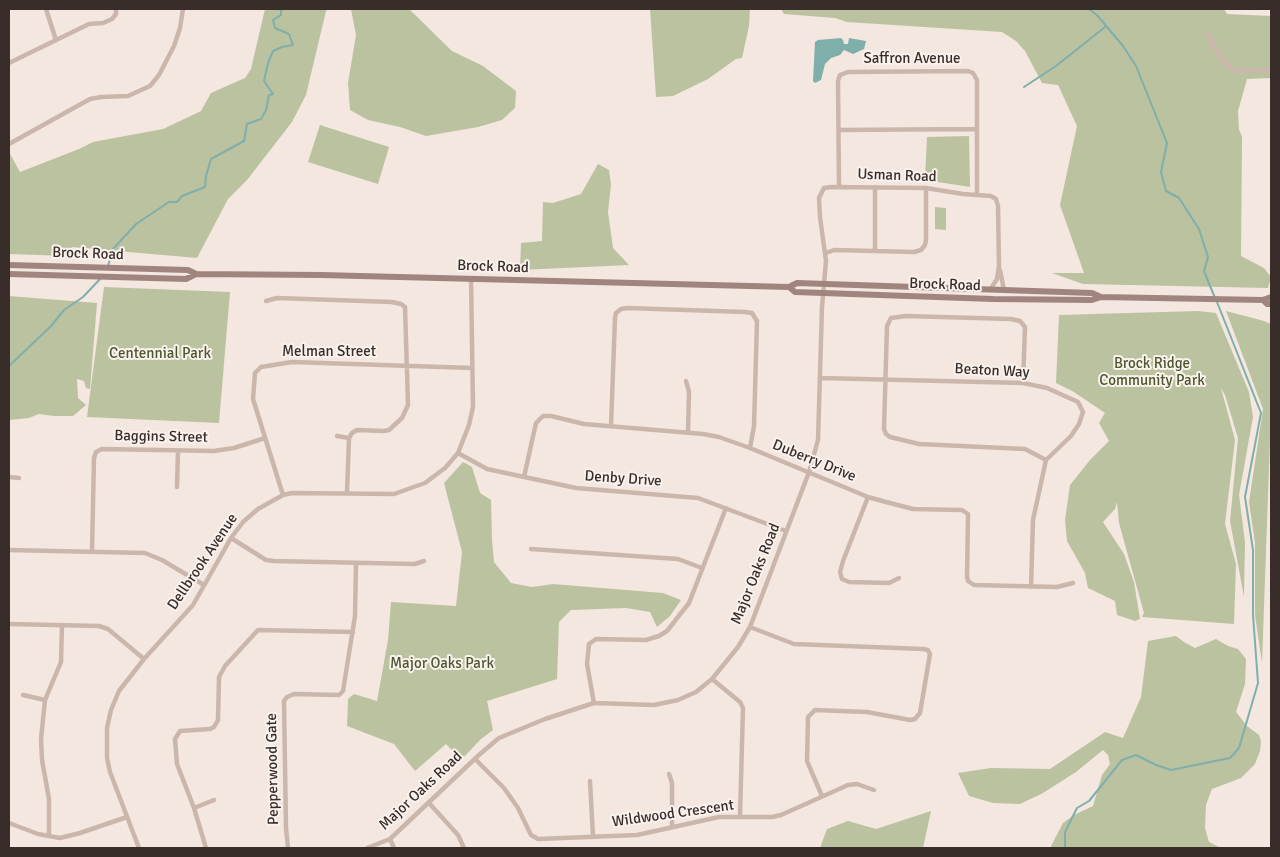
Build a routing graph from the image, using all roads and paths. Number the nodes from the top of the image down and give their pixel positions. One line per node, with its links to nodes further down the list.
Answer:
1 (46, 9): 5 (street)
2 (116, 9): 5 (street)
3 (183, 9): 10 (street)
4 (1208, 34): 7 (street)
5 (56, 40): 6 (street)
6 (9, 63)
7 (1271, 70)
8 (977, 129): 9 (street); 9 (street, Saffron Avenue); 14 (street, Saffron Avenue)
9 (839, 130): 11 (street, Saffron Avenue)
10 (9, 144)
11 (839, 187): 12 (street, Usman Road); 16 (street, Usman Road)
12 (876, 187): 13 (street, Usman Road); 15 (street)
13 (926, 188): 14 (street, Usman Road); 15 (street)
14 (977, 194): 18 (street, Usman Road)
15 (876, 251): 16 (street)
16 (826, 253): 22 (street, Major Oaks Road)
17 (9, 265): 20 (main road, Brock Road)
18 (999, 266): 24 (street, Usman Road); 25 (street, Usman Road)
19 (9, 274): 20 (main road, Brock Road)
20 (196, 274): 21 (main road, Brock Road)
21 (471, 279): 23 (main road, Brock Road); 34 (street, Dellbrook Avenue)
22 (825, 284): 23 (main road, Brock Road); 24 (main road, Brock Road); 26 (street, Major Oaks Road)
23 (789, 287): 26 (main road, Brock Road)
24 (990, 290): 25 (main road, Brock Road)
25 (1004, 290): 27 (main road, Brock Road); 29 (main road)
26 (823, 293): 29 (main road, Brock Road); 35 (street, Major Oaks Road)
27 (1101, 297): 29 (main road, Brock Road); 30 (main road, Brock Road)
28 (1271, 297): 30 (main road, Brock Road)
29 (994, 299)
30 (1263, 300): 32 (main road, Brock Road)
31 (266, 301): 33 (street)
32 (1271, 304)
33 (407, 366): 34 (street, Melman Street); 42 (street, Melman Street); 43 (street)
34 (472, 368): 46 (street, Dellbrook Avenue)
35 (820, 378): 36 (street, Beaton Way); 48 (street, Major Oaks Road)
36 (886, 380): 38 (street, Beaton Way); 38 (street); 47 (street)
37 (686, 381): 40 (street)
38 (1023, 383): 47 (street, Beaton Way)
39 (611, 426): 40 (street, Duberry Drive); 44 (street); 50 (street, Duberry Drive)
40 (688, 432): 44 (street, Duberry Drive)
41 (337, 436): 43 (street)
42 (265, 438): 45 (street, Baggins Street); 54 (street, Melman Street)
43 (349, 438): 53 (street)
44 (750, 448): 48 (street, Duberry Drive)
45 (178, 451): 52 (street); 61 (street, Baggins Street)
46 (458, 453): 50 (street, Denby Drive); 53 (street, Dellbrook Avenue)
47 (1046, 460): 68 (street)
48 (810, 472): 55 (street, Duberry Drive); 57 (street, Major Oaks Road)
49 (9, 477): 51 (street)
50 (524, 477): 56 (street, Denby Drive)
51 (20, 478)
52 (177, 487)
53 (347, 493): 54 (street, Dellbrook Avenue)
54 (284, 495): 58 (street, Dellbrook Avenue)
55 (868, 497): 65 (street); 68 (street, Duberry Drive)
56 (726, 508): 57 (street, Denby Drive); 64 (street)
57 (786, 531): 71 (street, Major Oaks Road)
58 (231, 538): 63 (street); 67 (street, Dellbrook Avenue)
59 (531, 549): 64 (street)
60 (9, 550): 61 (street)
61 (92, 552): 67 (street)
62 (424, 561): 63 (street)
63 (356, 563): 72 (street, Pepperwood Gate)
64 (702, 568): 77 (street)
65 (899, 578)
66 (1073, 583): 68 (street, Duberry Drive)
67 (204, 585): 73 (street, Dellbrook Avenue)
68 (1031, 587)
69 (9, 624): 70 (street)
70 (62, 625): 73 (street); 76 (street)
71 (750, 627): 74 (street, Major Oaks Road); 82 (street)
72 (353, 632): 85 (street); 95 (street, Pepperwood Gate)
73 (144, 659): 86 (street, Dellbrook Avenue)
74 (712, 679): 77 (street, Major Oaks Road); 87 (street)
75 (22, 695): 76 (street)
76 (45, 700): 90 (street)
77 (594, 703): 78 (street, Major Oaks Road)
78 (475, 759): 84 (street, Major Oaks Road); 91 (street, Wildwood Crescent)
79 (670, 774): 89 (street)
80 (590, 781): 91 (street)
81 (874, 790): 82 (street, Wildwood Crescent)
82 (822, 796): 87 (street, Wildwood Crescent)
83 (214, 800): 85 (street)
84 (429, 803): 92 (street, Major Oaks Road); 98 (street)
85 (194, 808): 94 (street)
86 (127, 816): 90 (street); 93 (street, Dellbrook Avenue)
87 (740, 817): 89 (street, Wildwood Crescent)
88 (9, 823): 90 (street)
89 (672, 827): 91 (street, Wildwood Crescent)
90 (49, 836)
91 (593, 837)
92 (390, 839): 96 (street, Major Oaks Road); 97 (street)
93 (139, 848)
94 (206, 848)
95 (288, 848)
96 (368, 848)
97 (394, 848)
98 (464, 848)

